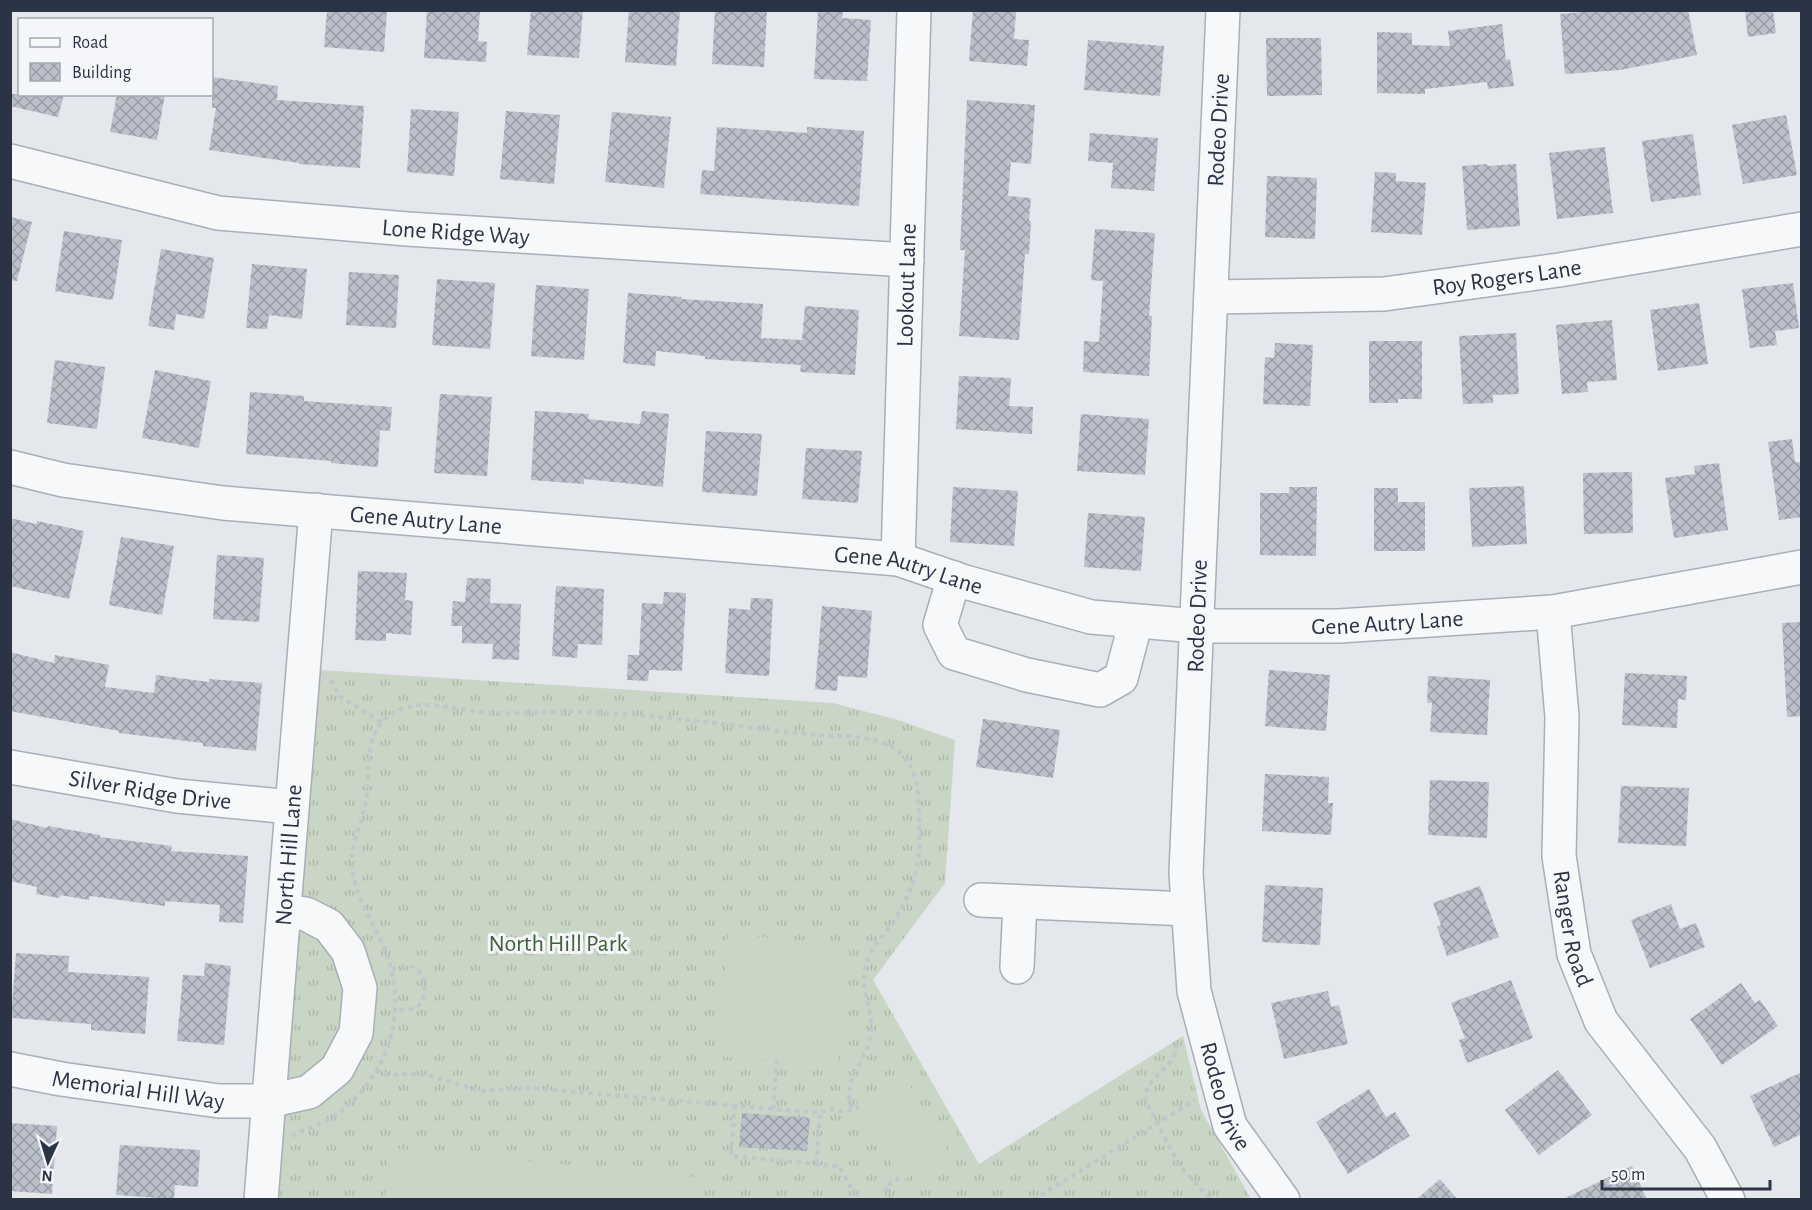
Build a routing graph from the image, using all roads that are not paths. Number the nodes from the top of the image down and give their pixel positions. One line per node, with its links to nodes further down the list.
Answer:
1 (914, 10): 5 (street, Lookout Lane)
2 (1223, 10): 6 (street, Rodeo Drive)
3 (10, 161): 5 (street, Lone Ridge Way)
4 (1802, 229): 6 (street, Roy Rogers Lane)
5 (907, 260): 9 (street, Lookout Lane)
6 (1211, 297): 14 (street, Rodeo Drive)
7 (10, 467): 8 (street, Gene Autry Lane)
8 (316, 510): 9 (street, Gene Autry Lane); 16 (street, North Hill Lane)
9 (898, 559): 11 (street, Gene Autry Lane)
10 (1802, 567): 12 (street, Gene Autry Lane)
11 (954, 578): 13 (street, Gene Autry Lane); 13 (street)
12 (1553, 612): 14 (street, Gene Autry Lane); 26 (street, Ranger Road)
13 (1136, 621): 14 (street, Gene Autry Lane)
14 (1197, 626): 19 (street, Rodeo Drive)
15 (10, 767): 16 (street, Silver Ridge Drive)
16 (291, 807): 20 (street, North Hill Lane)
17 (981, 900): 18 (street)
18 (1020, 902): 19 (street); 21 (street)
19 (1188, 909): 25 (street, Rodeo Drive)
20 (285, 911): 23 (street, North Hill Lane); 23 (street, Memorial Hill Way)
21 (1017, 967)
22 (10, 1068): 23 (street, Memorial Hill Way)
23 (269, 1101): 24 (street, North Hill Lane)
24 (261, 1200)
25 (1283, 1200)
26 (1728, 1200)

